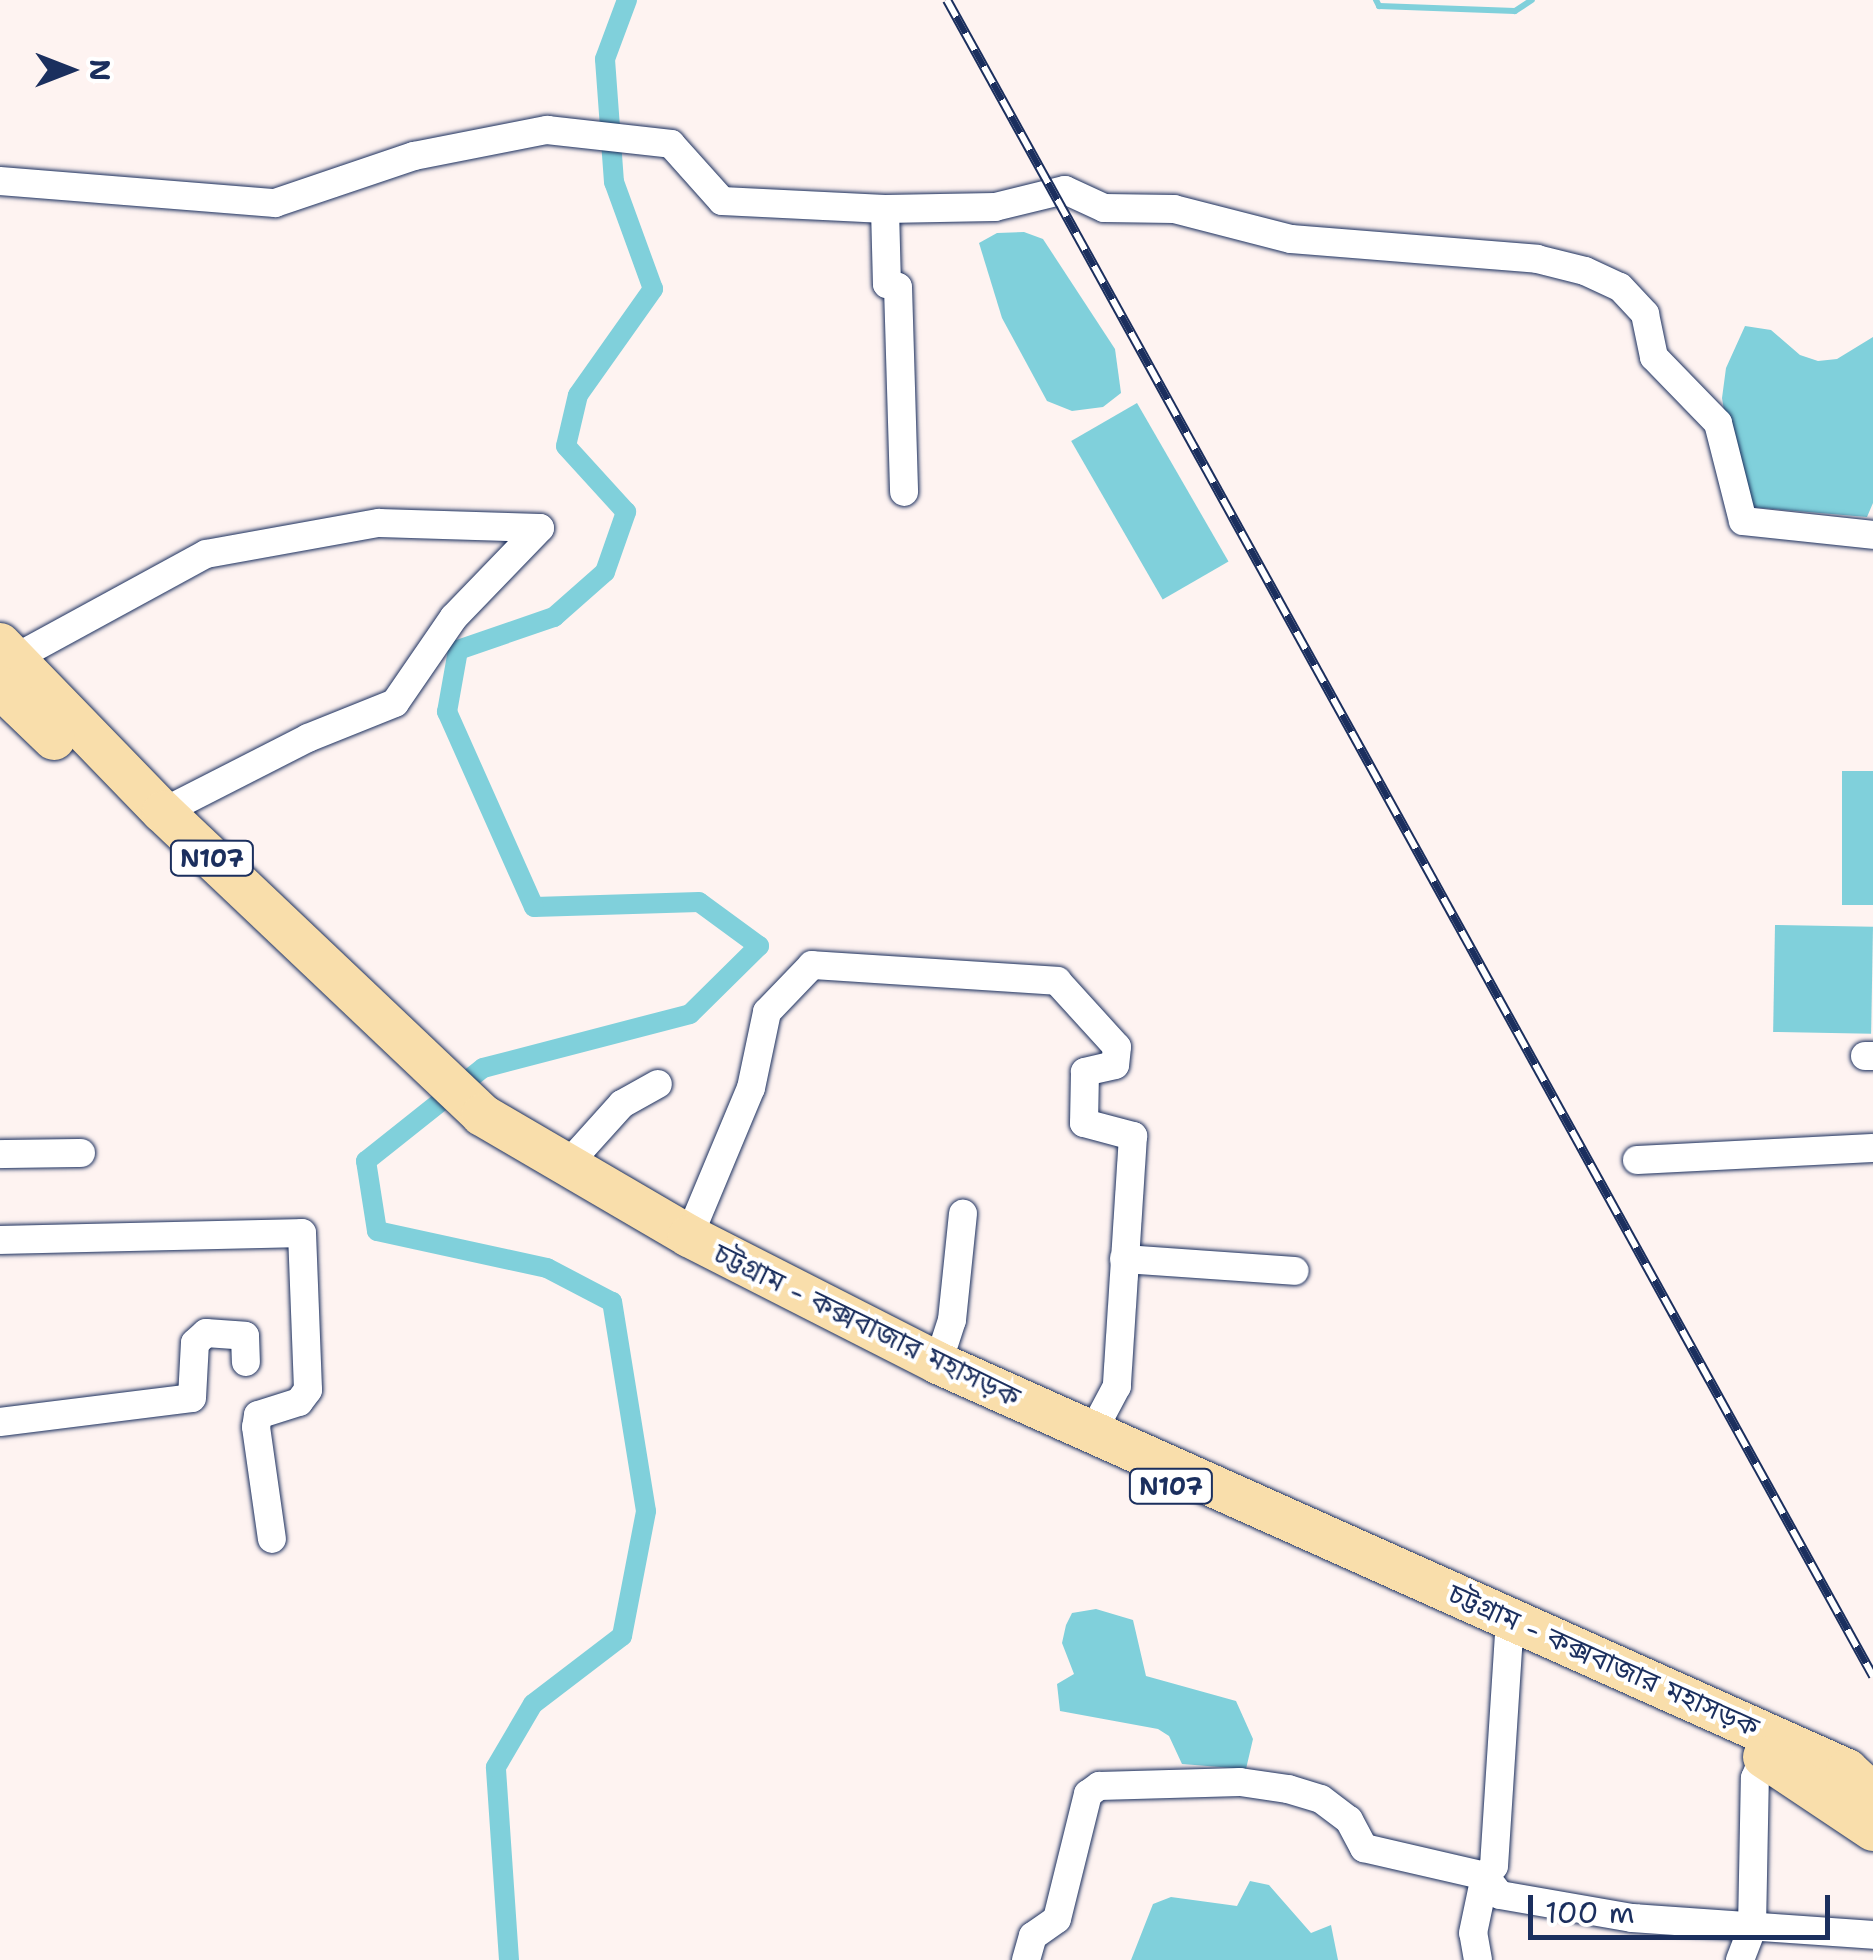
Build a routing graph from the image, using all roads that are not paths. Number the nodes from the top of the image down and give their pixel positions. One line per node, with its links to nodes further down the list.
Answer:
1 (0, 182): 2 (street)
2 (885, 209): 3 (street); 4 (street)
3 (904, 492)
4 (1873, 535)
5 (5, 663): 6 (highway, N107); 6 (street); 7 (highway, N107)
6 (163, 812): 7 (highway, N107)
7 (423, 1075): 9 (highway, N107)
8 (658, 1084): 14 (street)
9 (478, 1124): 14 (highway, চট্টগ্রাম - কক্সবাজার মহাসড়ক / N107); 25 (highway, N107)
10 (1873, 1148): 13 (street)
11 (81, 1153): 12 (street)
12 (0, 1154)
13 (1637, 1160)
14 (567, 1165): 16 (highway, চট্টগ্রাম - কক্সবাজার মহাসড়ক / N107)
15 (963, 1214): 21 (street)
16 (689, 1236): 18 (street); 21 (highway, চট্টগ্রাম - কক্সবাজার মহাসড়ক / N107)
17 (0, 1240): 24 (street)
18 (1124, 1260): 19 (street); 23 (street)
19 (1295, 1271)
20 (246, 1362): 22 (street)
21 (938, 1363): 23 (highway, চট্টগ্রাম - কক্সবাজার মহাসড়ক / N107)
22 (0, 1422)
23 (1092, 1433): 27 (highway, চট্টগ্রাম - কক্সবাজার মহাসড়ক / N107)
24 (272, 1539)
25 (1509, 1637): 26 (highway, N107); 29 (street)
26 (1764, 1756): 28 (highway, N107); 30 (street)
27 (1873, 1794)
28 (1873, 1830)
29 (1484, 1876): 30 (street); 32 (street); 33 (street)
30 (1752, 1928): 31 (street); 34 (street)
31 (1873, 1935)
32 (1026, 1960)
33 (1478, 1960)
34 (1740, 1960)

